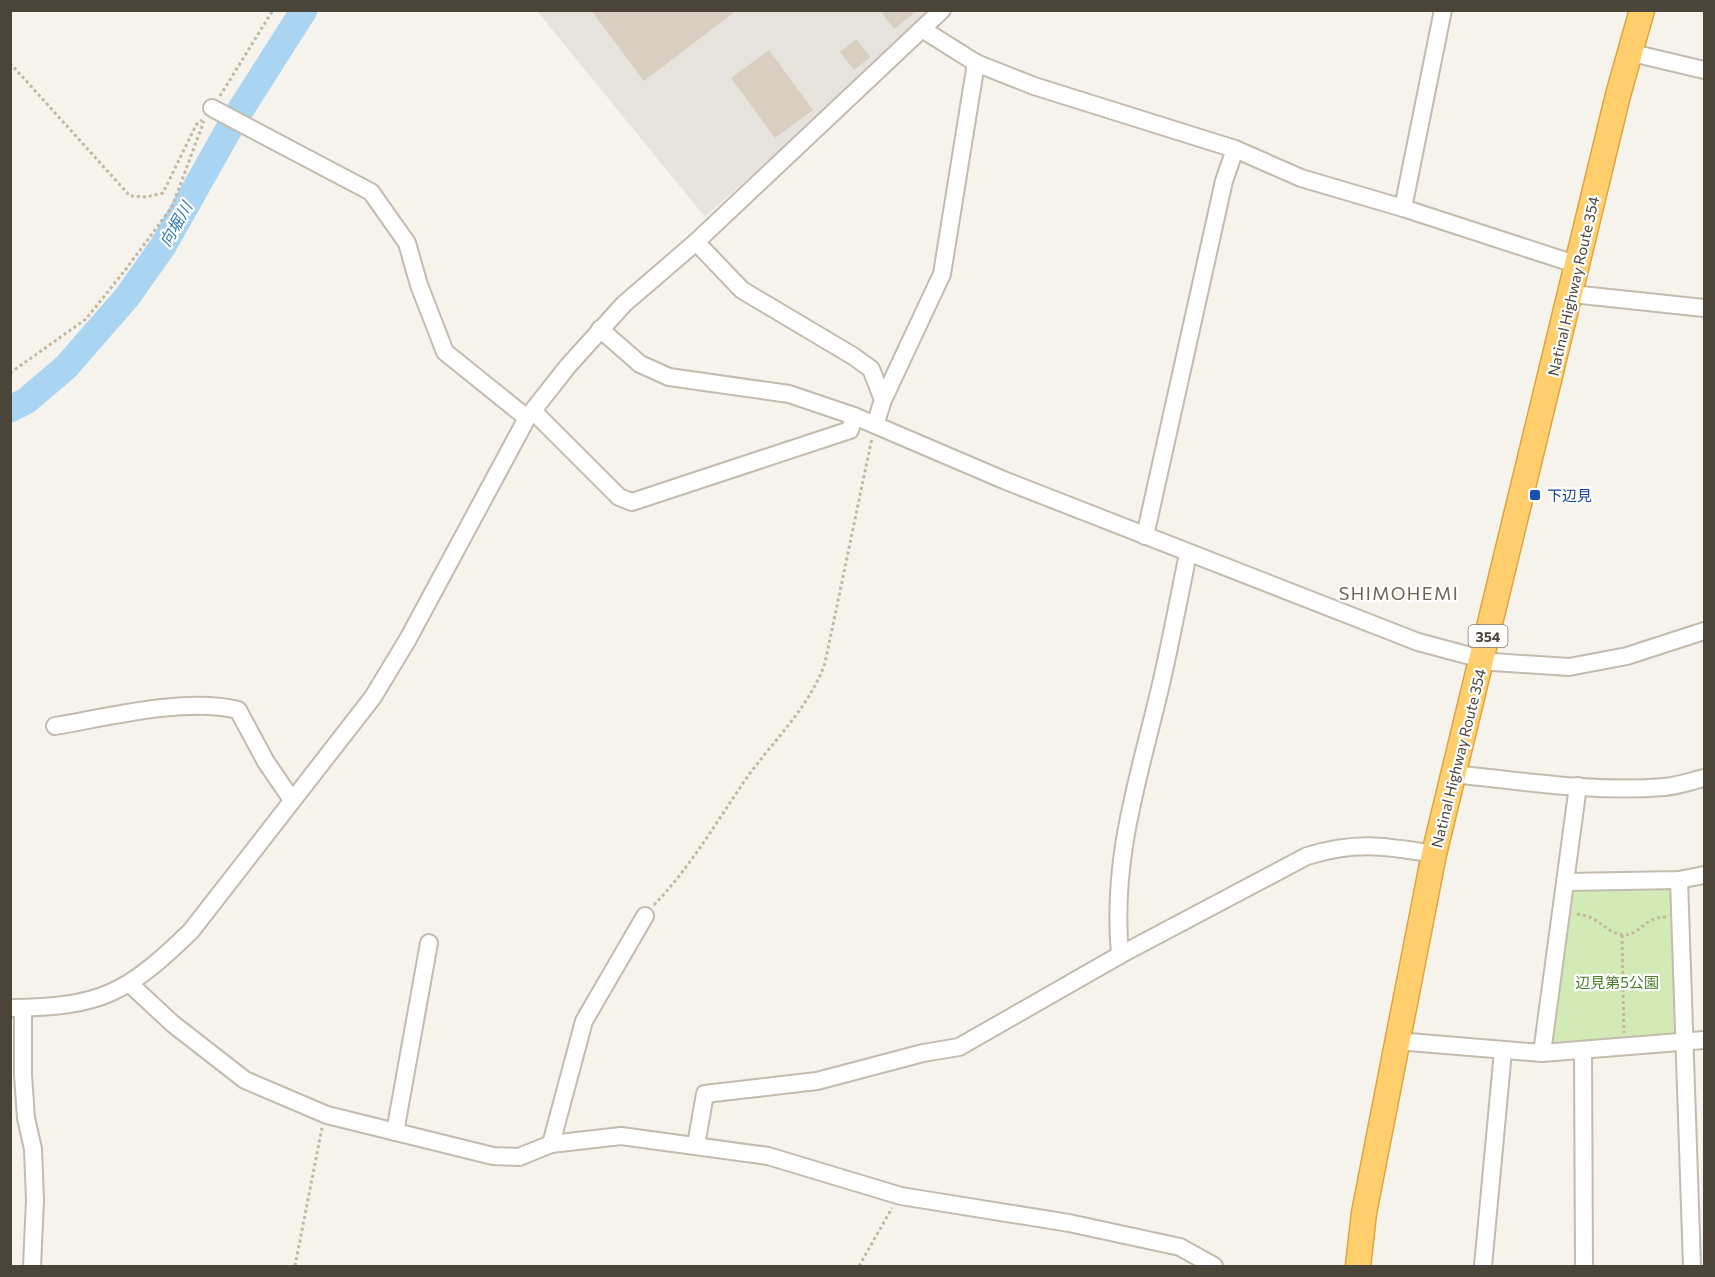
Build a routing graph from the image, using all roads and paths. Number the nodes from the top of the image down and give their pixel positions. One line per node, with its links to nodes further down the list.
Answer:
1 (273, 10): 10 (path)
2 (942, 10): 5 (street)
3 (1443, 10): 12 (street)
4 (1642, 10): 6 (highway, Natinal Highway Route 354 / 354)
5 (922, 30): 8 (street); 13 (street)
6 (1628, 52): 9 (street); 14 (highway, Natinal Highway Route 354 / 354)
7 (10, 63): 18 (path)
8 (976, 63): 11 (street); 19 (street)
9 (1704, 69)
10 (216, 110): 20 (street)
11 (1235, 149): 12 (street); 23 (street)
12 (1403, 208): 14 (street)
13 (696, 242): 17 (street); 19 (street)
14 (1578, 265): 15 (highway, Natinal Highway Route 354 / 354)
15 (1572, 294): 16 (street); 26 (highway, Natinal Highway Route 354 / 354)
16 (1704, 308)
17 (600, 329): 20 (street); 21 (street)
18 (10, 373)
19 (883, 400): 22 (street)
20 (530, 415): 21 (street); 31 (street)
21 (854, 416): 22 (street)
22 (875, 425): 23 (street); 37 (path)
23 (1145, 536): 24 (street)
24 (1188, 554): 26 (street); 41 (street)
25 (1704, 631): 26 (street)
26 (1482, 658): 28 (highway, Natinal Highway Route 354 / 354)
27 (55, 726): 31 (street)
28 (1453, 774): 30 (street); 32 (highway, Natinal Highway Route 354 / 354)
29 (1704, 778): 30 (street)
30 (1578, 786): 35 (street)
31 (292, 800): 42 (street)
32 (1434, 854): 41 (street); 45 (highway, Natinal Highway Route 354 / 354)
33 (1704, 875): 34 (street)
34 (1679, 880): 35 (street); 38 (street)
35 (1565, 882): 36 (street)
36 (1561, 914): 39 (path); 50 (street)
37 (645, 916): 53 (street)
38 (1680, 917): 39 (path); 46 (street)
39 (1622, 935): 47 (path)
40 (429, 943): 52 (street)
41 (1120, 955): 54 (street)
42 (130, 984): 43 (street); 51 (street)
43 (16, 1008): 56 (street)
44 (1704, 1040): 46 (street)
45 (1397, 1041): 49 (street); 60 (highway, Natinal Highway Route 354 / 354)
46 (1684, 1042): 47 (street); 63 (street)
47 (1625, 1047): 48 (street)
48 (1583, 1050): 50 (street); 62 (street)
49 (1503, 1051): 50 (street); 61 (street)
50 (1542, 1053)
51 (327, 1115): 52 (street); 57 (path)
52 (396, 1132): 53 (street)
53 (551, 1144): 54 (street)
54 (696, 1145): 55 (street)
55 (902, 1196): 58 (path); 59 (street)
56 (32, 1266)
57 (295, 1266)
58 (859, 1266)
59 (1214, 1266)
60 (1358, 1266)
61 (1483, 1266)
62 (1584, 1266)
63 (1692, 1266)

